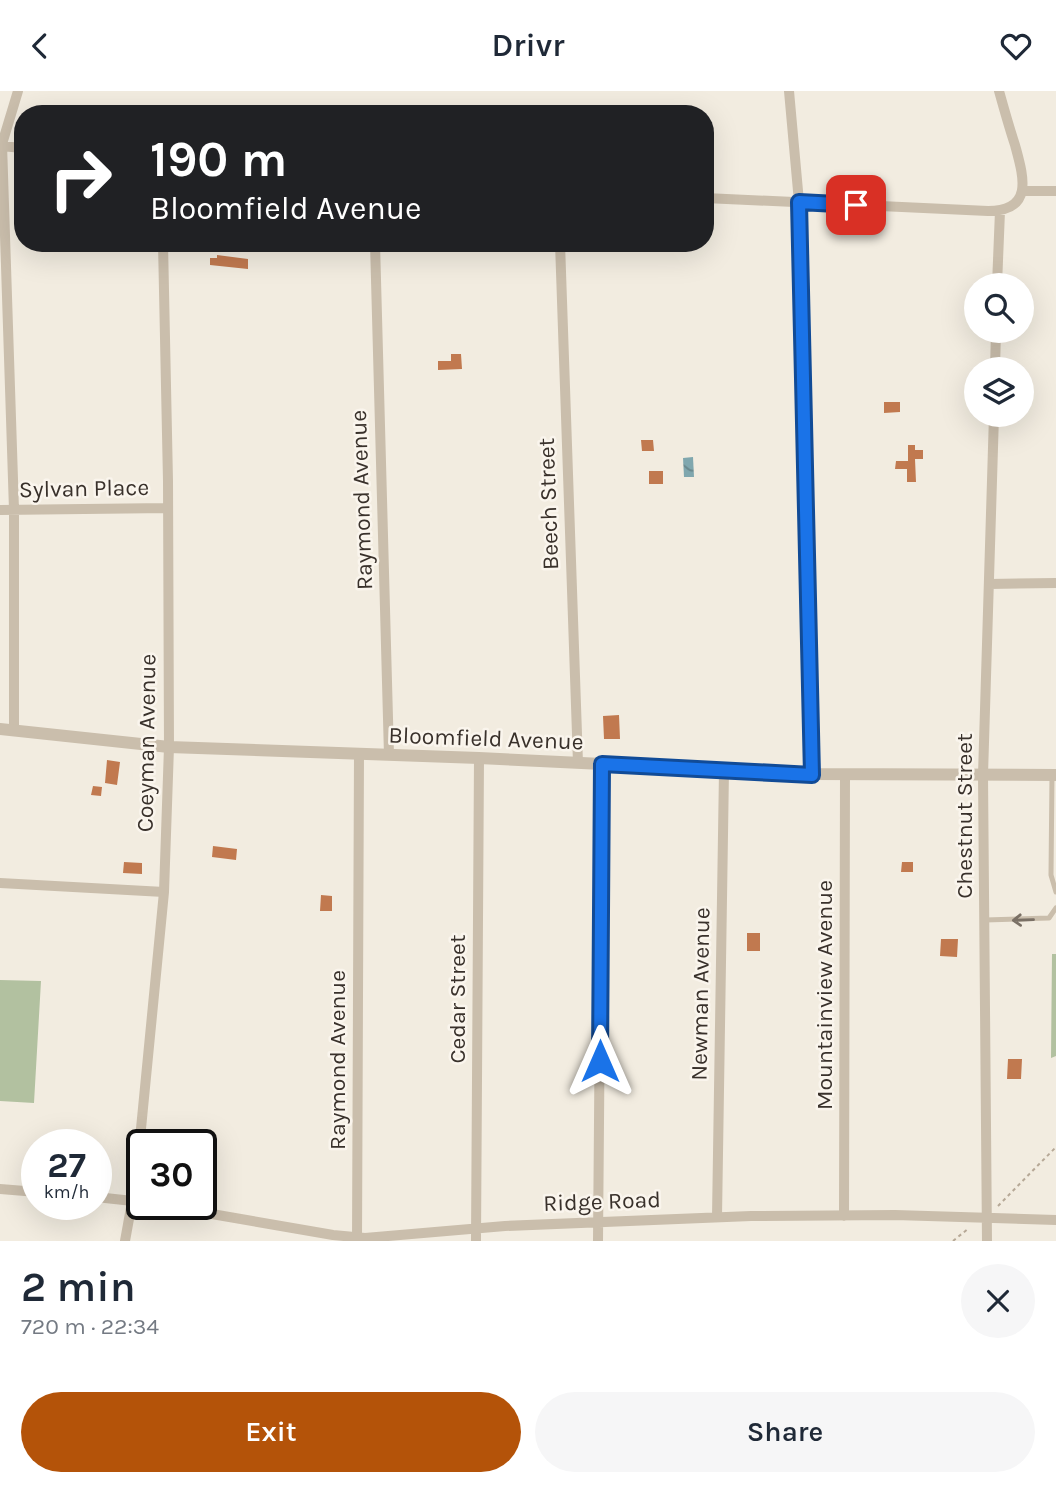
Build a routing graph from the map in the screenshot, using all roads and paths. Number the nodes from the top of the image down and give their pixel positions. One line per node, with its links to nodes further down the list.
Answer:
1 (789, 91): 8 (street)
2 (999, 91): 5 (street)
3 (14, 106): 4 (street)
4 (1, 146): 14 (street)
5 (1022, 191): 6 (street); 9 (street)
6 (1056, 191)
7 (714, 198): 8 (street)
8 (799, 202): 9 (street); 30 (street)
9 (1000, 211): 13 (street)
10 (163, 252): 16 (street, Coeyman Avenue)
11 (375, 252): 25 (street, Raymond Avenue)
12 (560, 252): 27 (street, Beech Street)
13 (997, 273)
14 (5, 367): 18 (street)
15 (994, 427): 20 (street, Chestnut Street)
16 (168, 508): 18 (street, Sylvan Place); 23 (street, Coeyman Avenue)
17 (0, 510): 18 (street, Sylvan Place)
18 (14, 510): 22 (street)
19 (1056, 583): 20 (street)
20 (989, 584): 32 (street, Chestnut Street)
21 (0, 729): 22 (street, Bloomfield Avenue)
22 (14, 730): 23 (street, Bloomfield Avenue)
23 (169, 747): 24 (street, Bloomfield Avenue); 35 (street, Coeyman Avenue)
24 (359, 754): 25 (street, Bloomfield Avenue); 51 (street, Raymond Avenue)
25 (389, 755): 26 (street, Bloomfield Avenue)
26 (480, 758): 27 (street, Bloomfield Avenue); 50 (street, Cedar Street)
27 (578, 763): 28 (street, Bloomfield Avenue)
28 (602, 764): 29 (street, Bloomfield Avenue); 49 (street)
29 (724, 771): 30 (street, Bloomfield Avenue); 45 (street, Newman Avenue)
30 (812, 775): 31 (street, Bloomfield Avenue)
31 (845, 775): 32 (street, Bloomfield Avenue); 44 (street, Mountainview Avenue)
32 (983, 775): 33 (street, Bloomfield Avenue); 38 (street, Chestnut Street)
33 (1054, 775): 36 (lane)
34 (0, 883): 35 (street)
35 (164, 891): 39 (street, Coeyman Avenue)
36 (1056, 892)
37 (1056, 908): 38 (lane, one-way to 38)
38 (985, 921): 46 (street, Chestnut Street)
39 (143, 1129)
40 (1056, 1147): 46 (path)
41 (0, 1189): 42 (street)
42 (21, 1191)
43 (217, 1215): 51 (street, Ridge Road)
44 (844, 1216): 45 (street, Ridge Road); 46 (street, Ridge Road)
45 (717, 1217): 49 (street, Ridge Road)
46 (989, 1218): 48 (street, Ridge Road); 55 (path); 56 (street, Chestnut Street)
47 (131, 1220): 52 (street, Coeyman Avenue)
48 (1056, 1220)
49 (599, 1222): 50 (street, Ridge Road); 54 (street)
50 (477, 1229): 51 (street, Ridge Road); 53 (street, Cedar Street)
51 (357, 1239)
52 (125, 1241)
53 (477, 1241)
54 (598, 1241)
55 (953, 1241)
56 (987, 1241)

